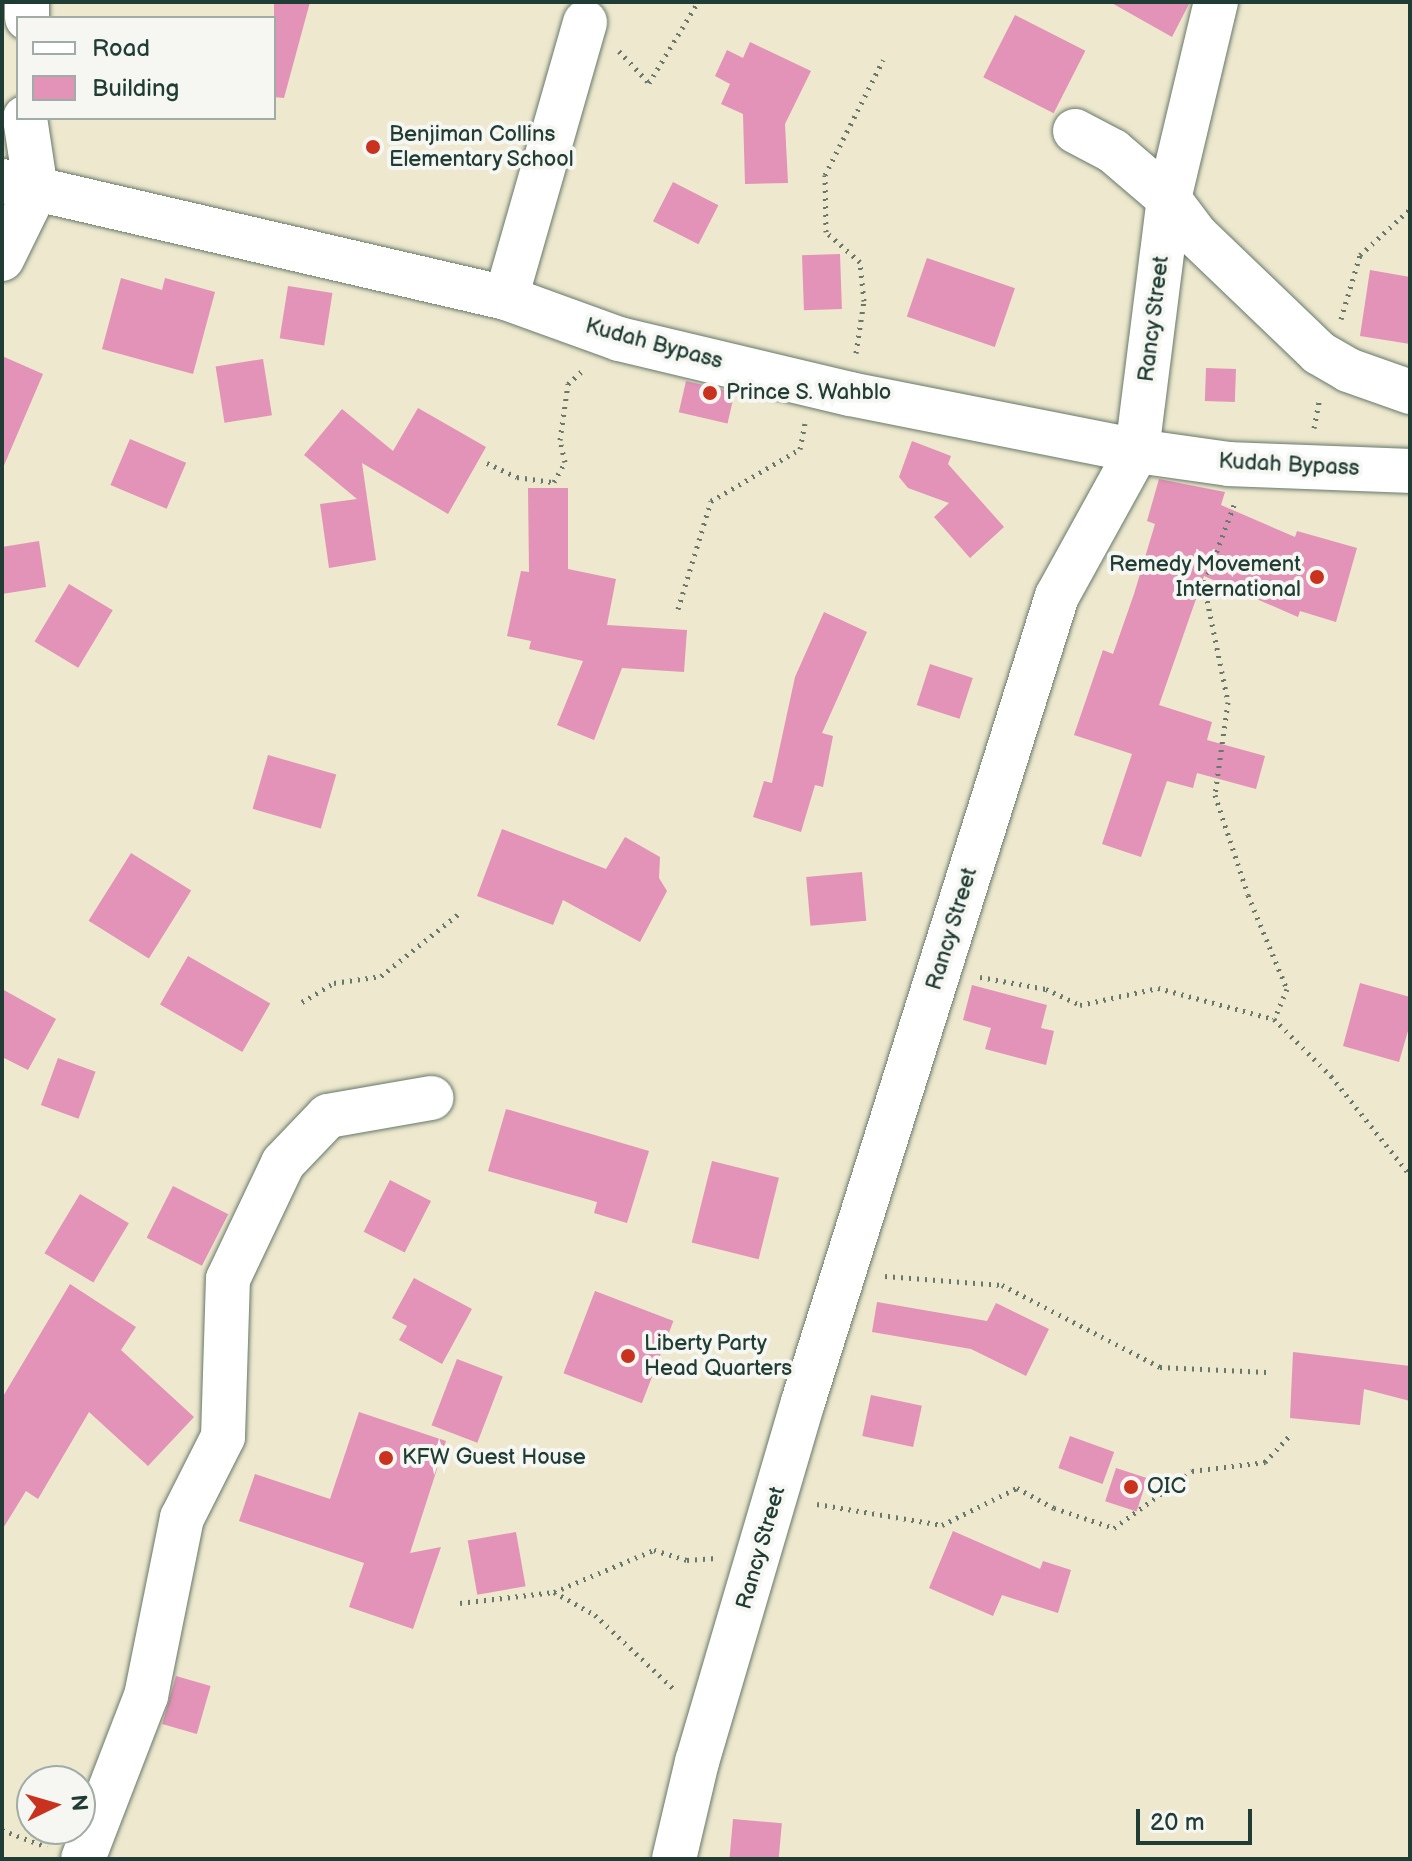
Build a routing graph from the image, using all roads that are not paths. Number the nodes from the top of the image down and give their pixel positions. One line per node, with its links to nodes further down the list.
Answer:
1 (1216, 2): 6 (street, Rancy Street)
2 (585, 22): 8 (street)
3 (25, 120): 5 (street)
4 (1075, 131): 6 (street)
5 (19, 186): 7 (street); 8 (street, Kudah Bypass)
6 (1169, 199): 9 (street); 10 (street, Rancy Street)
7 (2, 259)
8 (506, 298): 10 (street, Kudah Bypass)
9 (1410, 392)
10 (1137, 451): 11 (street, Kudah Bypass); 14 (street, Rancy Street)
11 (1410, 471)
12 (431, 1098): 13 (street)
13 (68, 1854)
14 (674, 1859)

